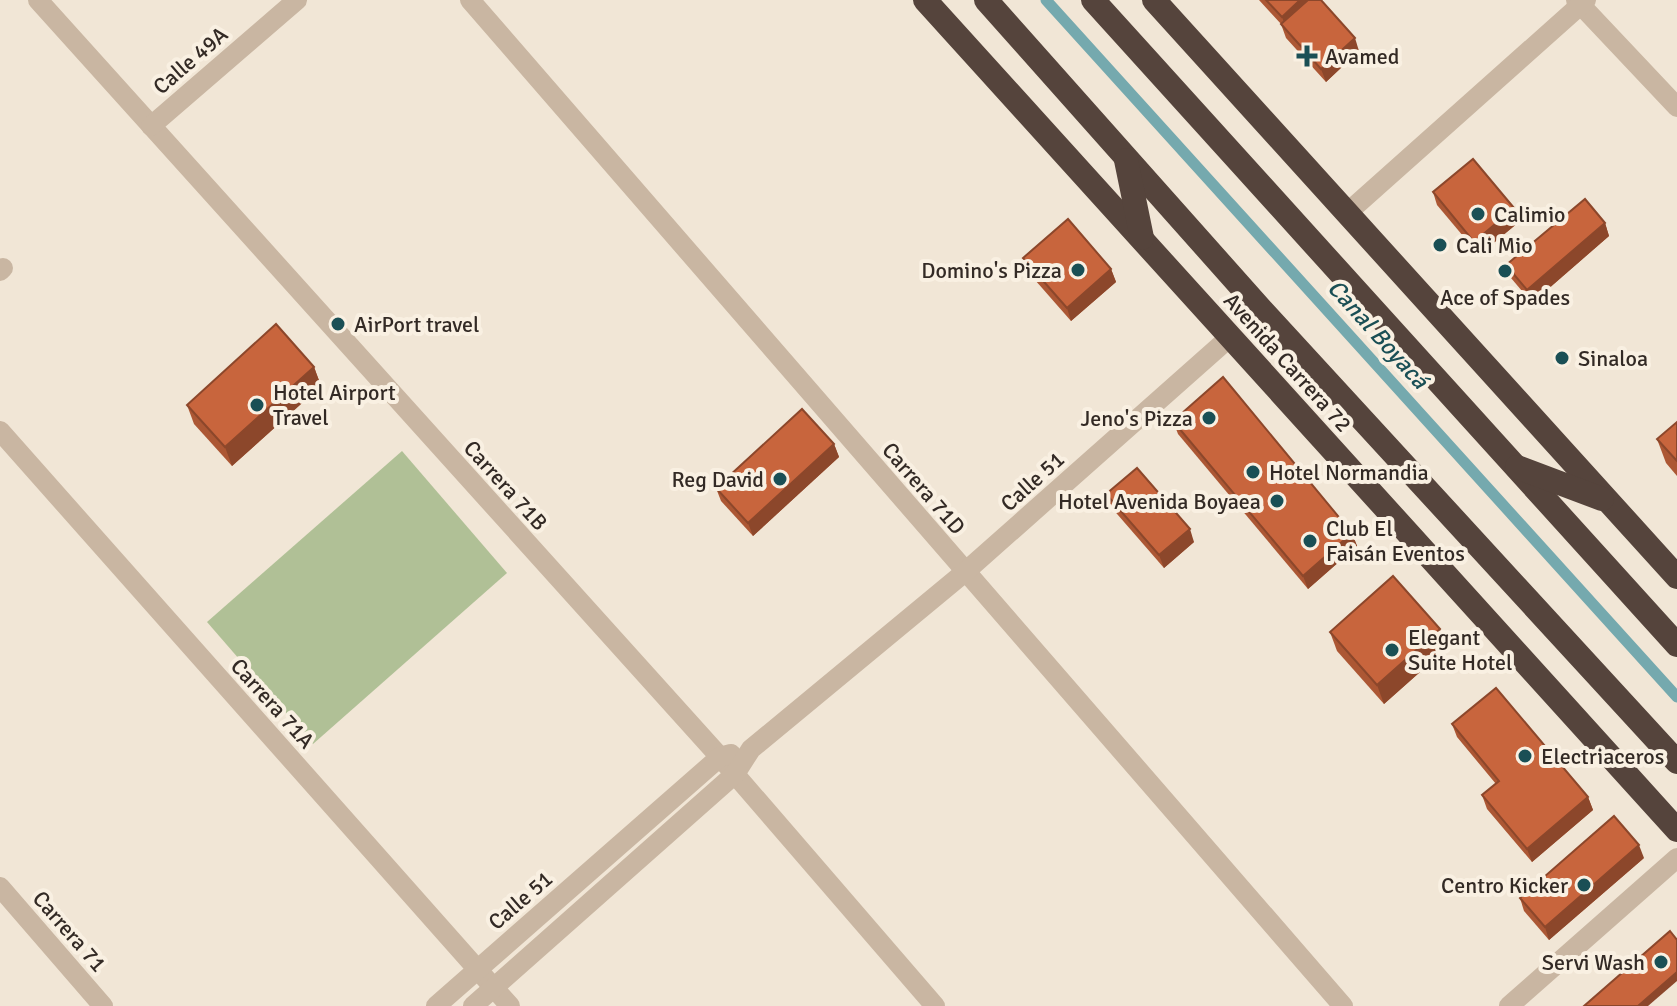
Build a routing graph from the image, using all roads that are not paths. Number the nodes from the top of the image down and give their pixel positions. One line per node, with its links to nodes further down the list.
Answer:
1 (38, 0): 10 (street, Carrera 71B)
2 (297, 0): 10 (street, Calle 49A)
3 (470, 0): 18 (street, Carrera 71D)
4 (925, 0): 13 (highway, Avenida Carrera 72)
5 (1093, 0): 16 (highway)
6 (1154, 0): 12 (highway)
7 (983, 1): 11 (highway, Avenida Carrera 72)
8 (1581, 2): 9 (street); 12 (street)
9 (1677, 107)
10 (151, 126): 22 (street, Carrera 71B)
11 (1126, 158): 13 (highway); 23 (highway, Avenida Carrera 72)
12 (1346, 214): 17 (highway)
13 (1142, 240): 14 (highway, Avenida Carrera 72)
14 (1230, 337): 18 (street, Calle 51); 25 (highway, Avenida Carrera 72)
15 (0, 431): 28 (street, Carrera 71A)
16 (1514, 466): 17 (highway); 20 (highway)
17 (1608, 501): 19 (highway)
18 (965, 572): 21 (street, Calle 51); 35 (street, Carrera 71D)
19 (1677, 577)
20 (1677, 645)
21 (751, 749): 22 (street, Calle 51); 24 (street, Calle 51)
22 (720, 757): 24 (street, Carrera 71B); 28 (street, Calle 51)
23 (1677, 762)
24 (735, 774): 29 (street, Calle 51); 34 (street, Carrera 71B)
25 (1677, 830)
26 (1677, 858): 36 (street)
27 (0, 887): 30 (street, Carrera 71)
28 (478, 969): 29 (street, Carrera 71A); 31 (street, Calle 51)
29 (494, 987): 32 (street, Calle 51); 33 (street, Carrera 71A)
30 (103, 1006)
31 (436, 1006)
32 (473, 1006)
33 (510, 1006)
34 (935, 1006)
35 (1343, 1006)
36 (1509, 1006)

